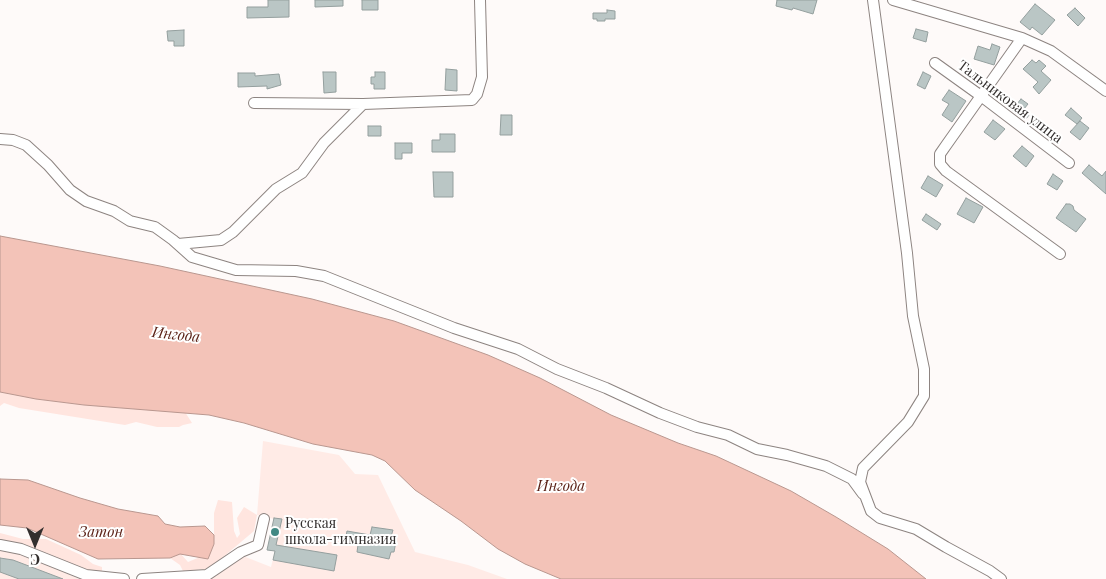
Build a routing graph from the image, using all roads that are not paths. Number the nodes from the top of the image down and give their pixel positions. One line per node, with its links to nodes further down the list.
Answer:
1 (480, 0): 9 (street)
2 (873, 0): 14 (street)
3 (893, 0): 4 (street)
4 (1022, 38): 6 (street); 7 (street)
5 (935, 63): 7 (street, Тальниковая улица)
6 (1106, 91)
7 (981, 96): 11 (street, Тальниковая улица); 13 (street)
8 (254, 103): 9 (street)
9 (363, 104): 12 (street)
10 (0, 139): 12 (street)
11 (1069, 163)
12 (178, 244): 14 (street)
13 (1060, 254)
14 (864, 494): 19 (street)
15 (264, 520): 18 (street)
16 (0, 545): 17 (street)
17 (124, 579)
18 (142, 579)
19 (1001, 579)

